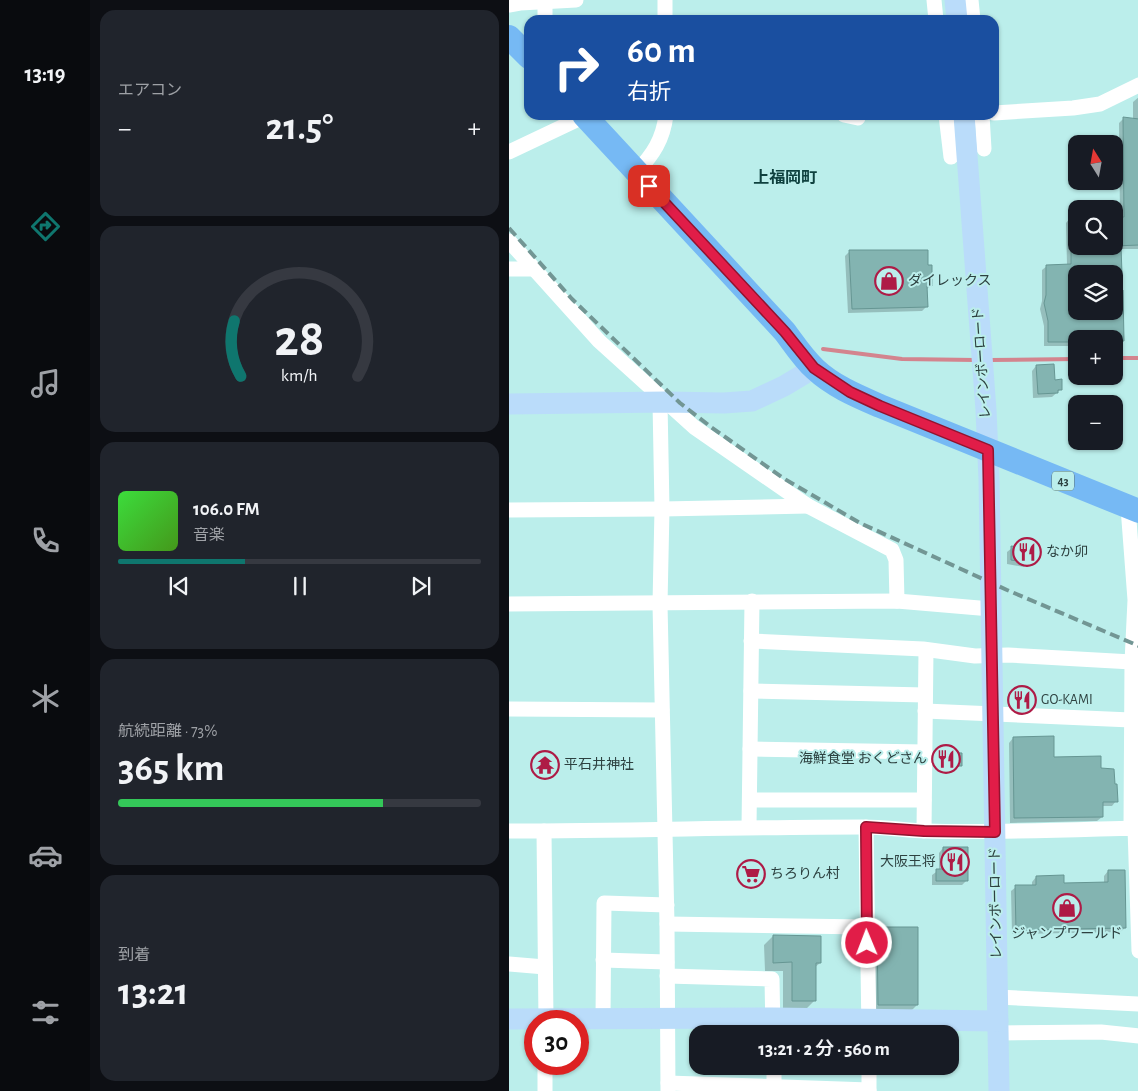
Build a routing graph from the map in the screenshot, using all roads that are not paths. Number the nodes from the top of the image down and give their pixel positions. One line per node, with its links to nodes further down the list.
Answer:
1 (571, 0): 2 (street); 7 (street)
2 (576, 0)
3 (665, 0): 10 (street)
4 (934, 0): 11 (street)
5 (955, 0): 12 (street)
6 (971, 0): 13 (street)
7 (545, 3): 8 (street); 9 (street)
8 (509, 5)
9 (545, 15)
10 (665, 15)
11 (936, 15)
12 (956, 15)
13 (972, 15)
14 (509, 38): 15 (main road)
15 (524, 52)
16 (1138, 86): 17 (street)
17 (999, 113)
18 (574, 120): 25 (street)
19 (589, 120): 27 (main road, 43)
20 (665, 120): 27 (street)
21 (947, 120): 26 (street)
22 (965, 120): 34 (street, レインボーロード)
23 (982, 120): 24 (street)
24 (985, 149)
25 (509, 152)
26 (951, 157)
27 (637, 172): 31 (main road, 43)
28 (509, 240): 30 (street)
29 (509, 269): 30 (street)
30 (534, 269): 32 (street)
31 (814, 368): 32 (street); 34 (main road, 43)
32 (663, 402): 33 (street); 35 (street); 36 (street)
33 (509, 404)
34 (988, 450): 37 (main road, 43); 43 (street, レインボーロード)
35 (808, 506): 36 (street); 40 (street)
36 (662, 509): 38 (street); 42 (street)
37 (1133, 509): 47 (street)
38 (509, 510)
39 (752, 601): 40 (street); 42 (street); 44 (street)
40 (897, 601): 43 (street)
41 (509, 604): 42 (street)
42 (660, 604): 51 (street)
43 (991, 609): 46 (street, レインボーロード)
44 (751, 641): 45 (street); 48 (street)
45 (926, 650): 46 (street); 49 (street)
46 (992, 656): 47 (street); 53 (street, レインボーロード)
47 (1132, 662): 54 (street)
48 (751, 691): 49 (street); 55 (street)
49 (925, 695): 52 (street)
50 (509, 710): 51 (street)
51 (662, 710): 64 (street)
52 (925, 711): 53 (street); 56 (street)
53 (993, 714): 54 (street); 68 (street, レインボーロード)
54 (1131, 720): 57 (street)
55 (750, 749): 56 (street); 58 (street)
56 (925, 752): 59 (street)
57 (1135, 759): 60 (street)
58 (750, 800): 59 (street); 61 (street)
59 (924, 800): 67 (street)
60 (1134, 810): 63 (street)
61 (749, 827): 62 (street); 64 (street)
62 (866, 827): 67 (street); 73 (street)
63 (1131, 829): 68 (street); 69 (street)
64 (664, 830): 66 (street); 70 (street)
65 (509, 831): 66 (street)
66 (544, 831): 77 (street)
67 (924, 831): 68 (street)
68 (995, 832): 79 (street, レインボーロード)
69 (1137, 861): 71 (street)
70 (667, 905): 72 (street); 75 (street)
71 (1138, 920): 74 (street)
72 (667, 924): 73 (street); 78 (street)
73 (867, 927): 89 (street)
74 (1138, 951)
75 (603, 960): 78 (street); 83 (street)
76 (509, 964): 77 (street)
77 (545, 967): 81 (street)
78 (667, 969): 86 (street); 88 (street)
79 (997, 997): 80 (street); 91 (street, レインボーロード)
80 (1138, 1004)
81 (546, 1010)
82 (589, 1018): 83 (street)
83 (603, 1018): 86 (street)
84 (509, 1019): 85 (street)
85 (524, 1019)
86 (667, 1019): 87 (street); 96 (street)
87 (758, 1025)
88 (773, 1025)
89 (869, 1025)
90 (959, 1027): 91 (street)
91 (998, 1027): 92 (street); 100 (street, レインボーロード)
92 (1138, 1036)
93 (545, 1075): 98 (street)
94 (774, 1075): 97 (street)
95 (869, 1075): 99 (street)
96 (668, 1087): 97 (street)
97 (774, 1089): 99 (street)
98 (545, 1091)
99 (869, 1091)
100 (999, 1091)

